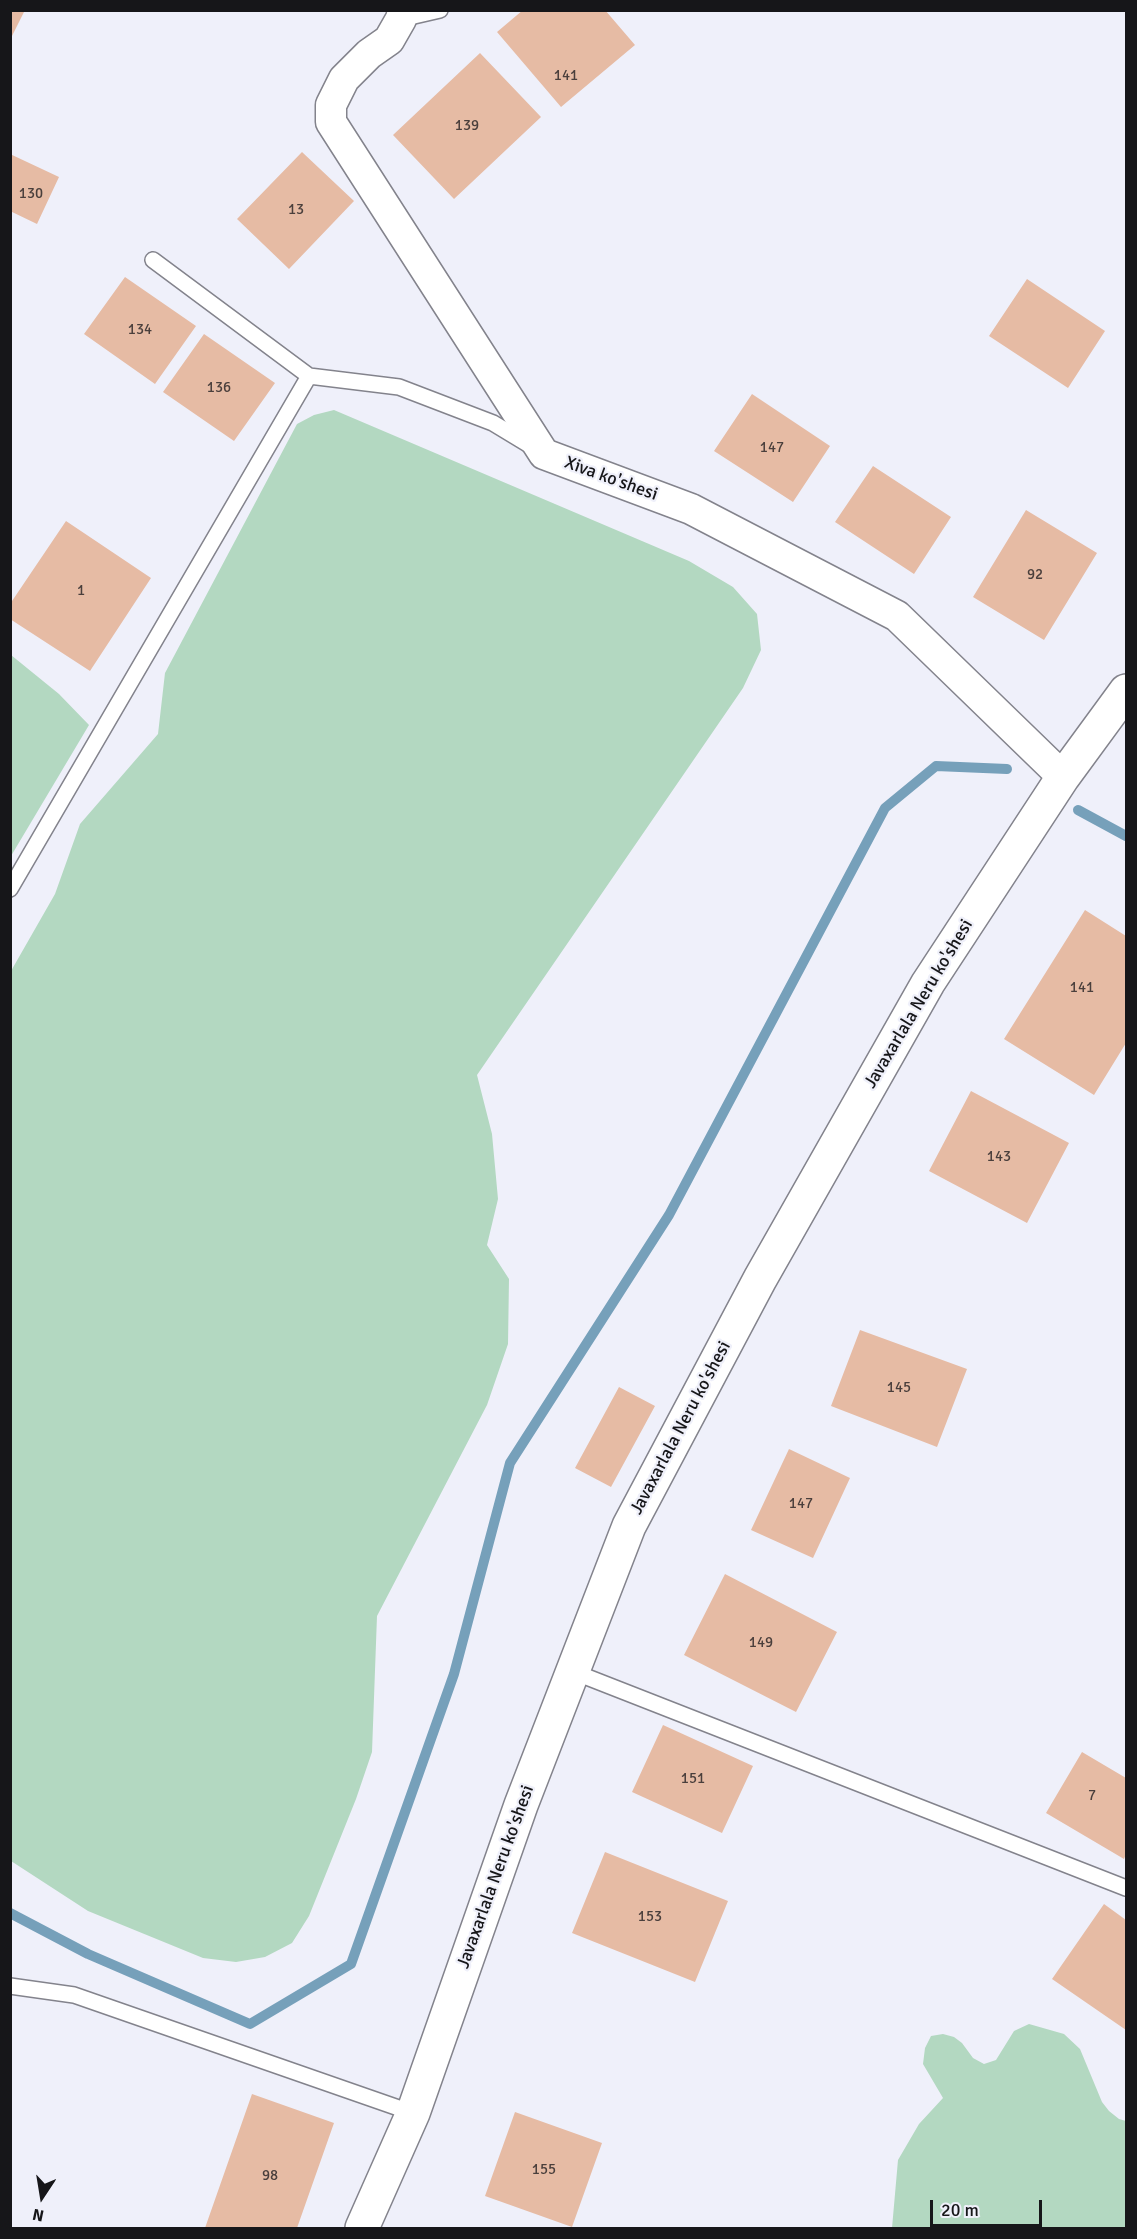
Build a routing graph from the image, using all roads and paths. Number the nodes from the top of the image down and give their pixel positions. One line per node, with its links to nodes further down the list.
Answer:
1 (440, 10): 2 (lane)
2 (402, 15): 5 (street, Xiva ko'shesi)
3 (153, 260): 4 (lane)
4 (309, 376): 5 (lane); 8 (lane)
5 (544, 454): 7 (street, Xiva ko'shesi)
6 (1126, 691): 7 (street, Javaxarlala Neru ko'shesi)
7 (1063, 777): 9 (street, Javaxarlala Neru ko'shesi)
8 (10, 889)
9 (574, 1672): 10 (lane); 12 (street, Javaxarlala Neru ko'shesi)
10 (1126, 1888)
11 (10, 1986): 12 (lane)
12 (413, 2113): 13 (street, Javaxarlala Neru ko'shesi)
13 (363, 2229)

